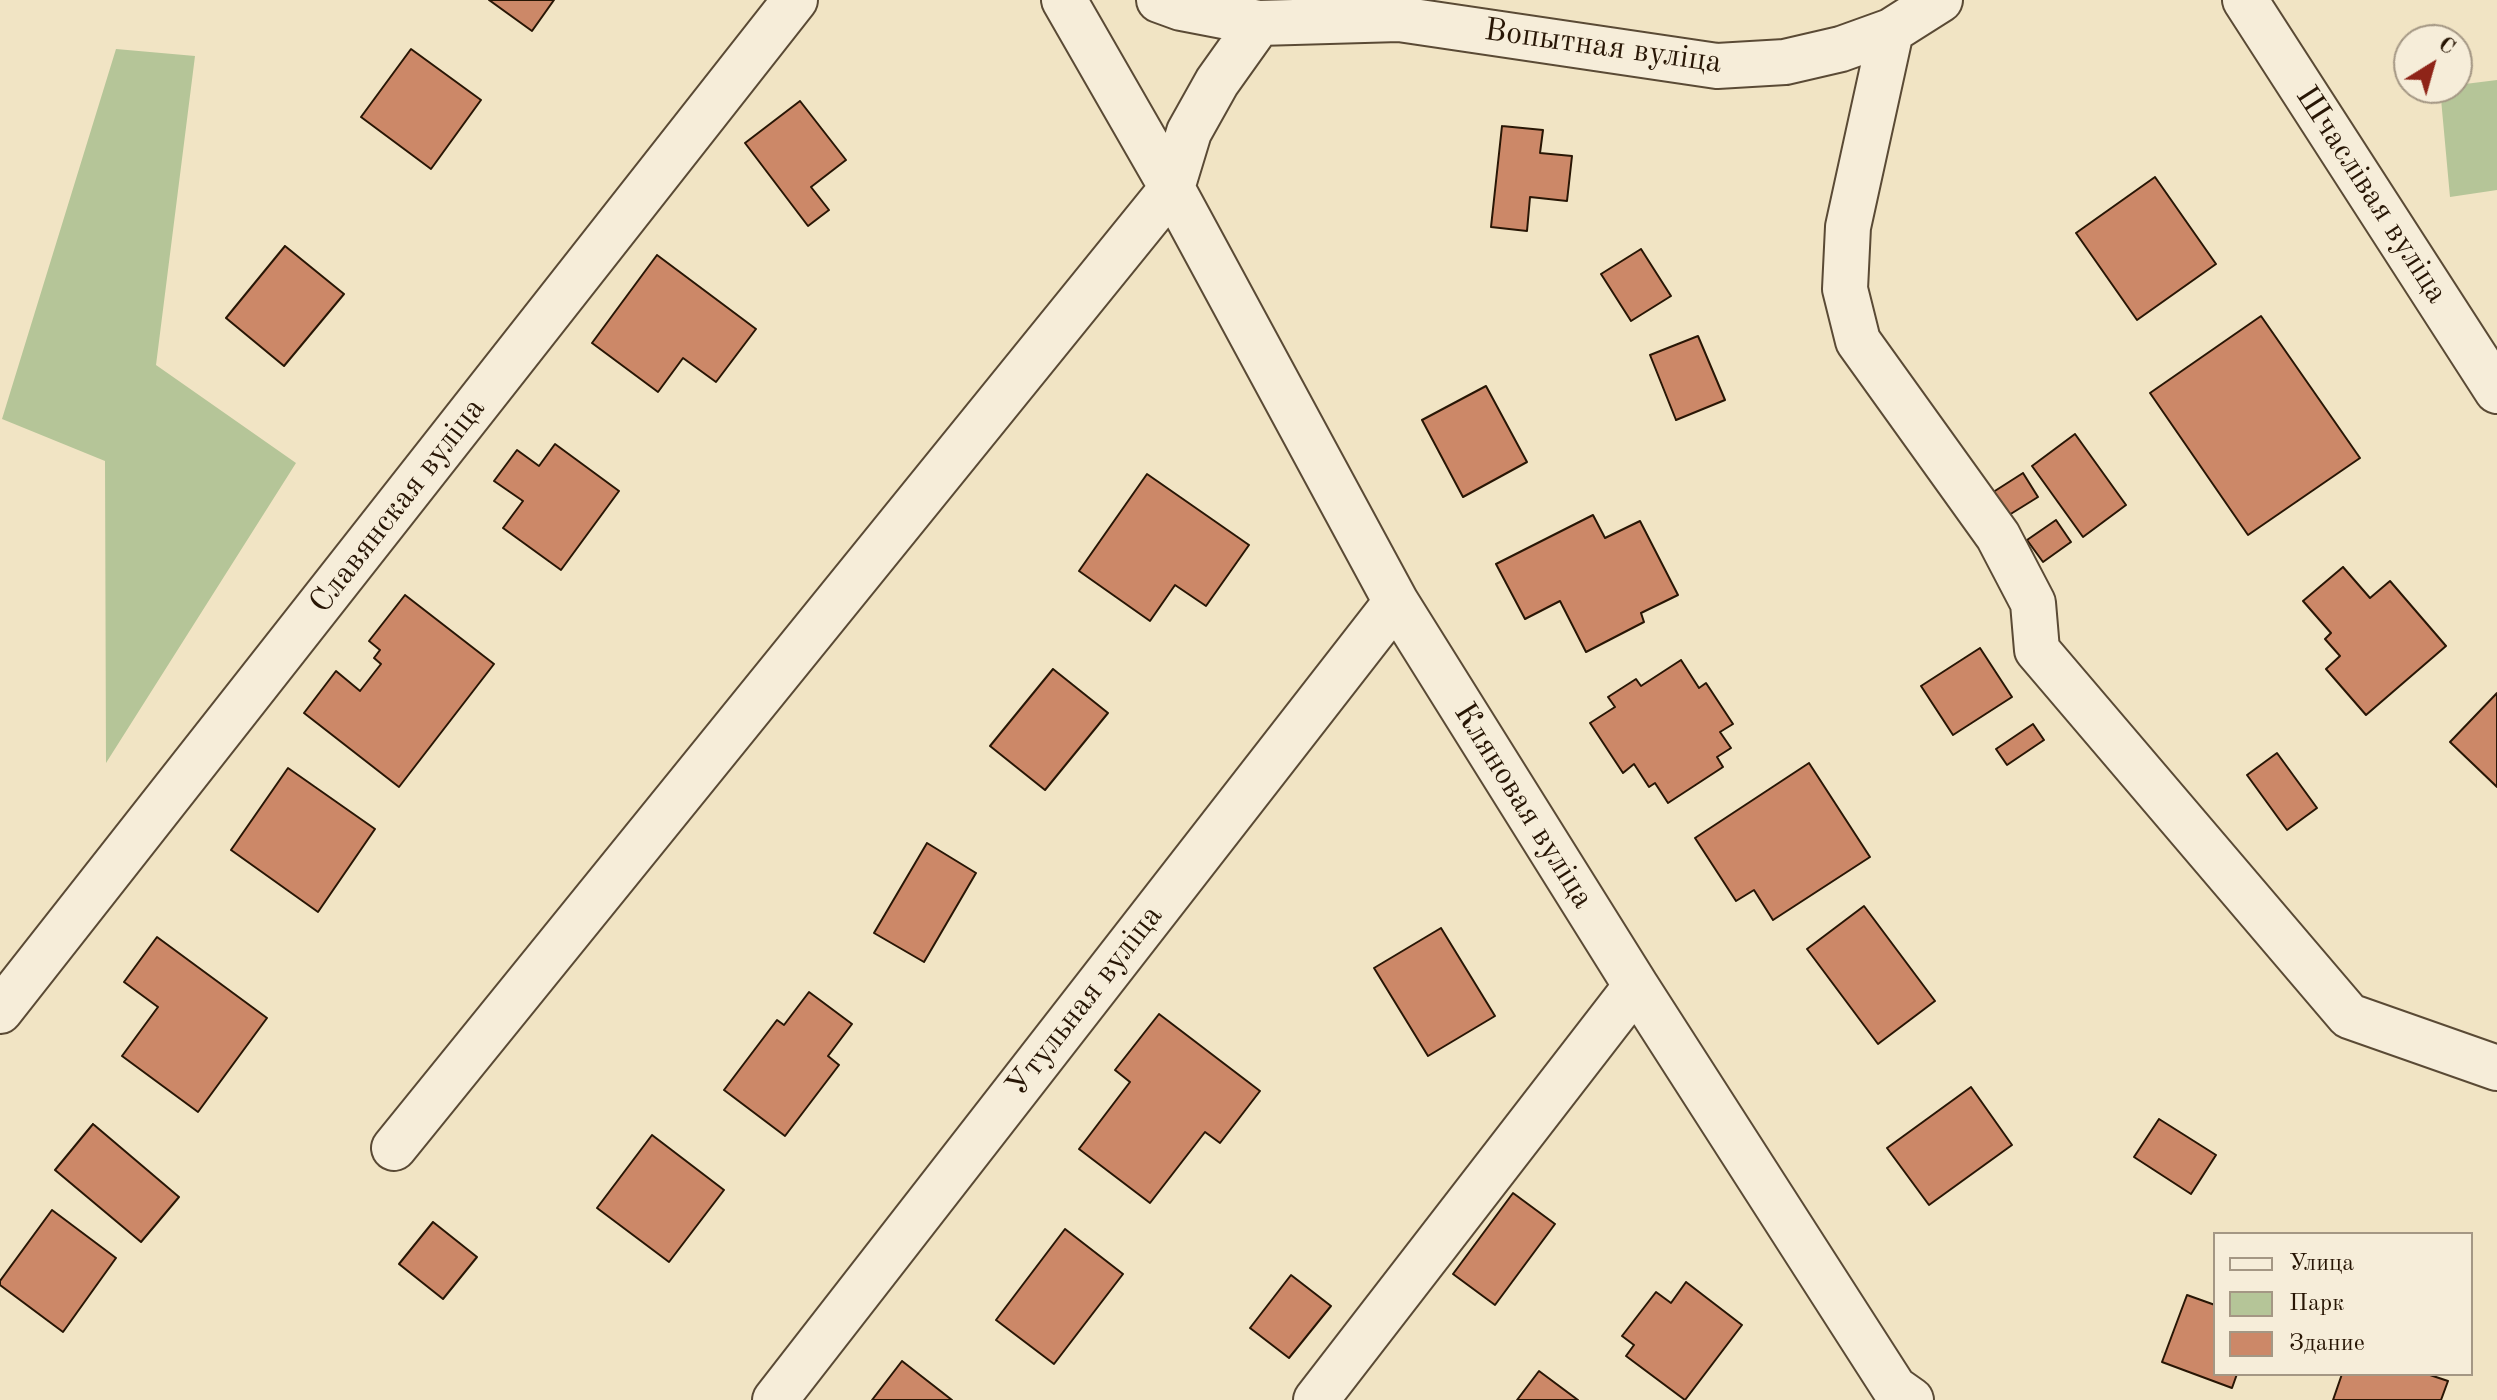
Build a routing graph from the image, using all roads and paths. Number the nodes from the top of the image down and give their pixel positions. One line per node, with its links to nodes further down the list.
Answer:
1 (795, 0): 12 (street, Славянская вуліца)
2 (1064, 0): 8 (street, Кляновая вуліца)
3 (1159, 0): 6 (street, Вопытная вуліца)
4 (1940, 0): 7 (street, Вопытная вуліца)
5 (2245, 0): 9 (street, Шчаслівая вуліца)
6 (1259, 23): 7 (street, Вопытная вуліца); 8 (street)
7 (1891, 31): 13 (street)
8 (1172, 188): 10 (street, Кляновая вуліца); 14 (street)
9 (2497, 391)
10 (1396, 602): 11 (street, Кляновая вуліца); 16 (street, Утульная вуліца)
11 (1636, 986): 15 (street, Кляновая вуліца); 17 (street)
12 (0, 1011)
13 (2497, 1068)
14 (394, 1148)
15 (1896, 1396)
16 (775, 1400)
17 (1316, 1400)

